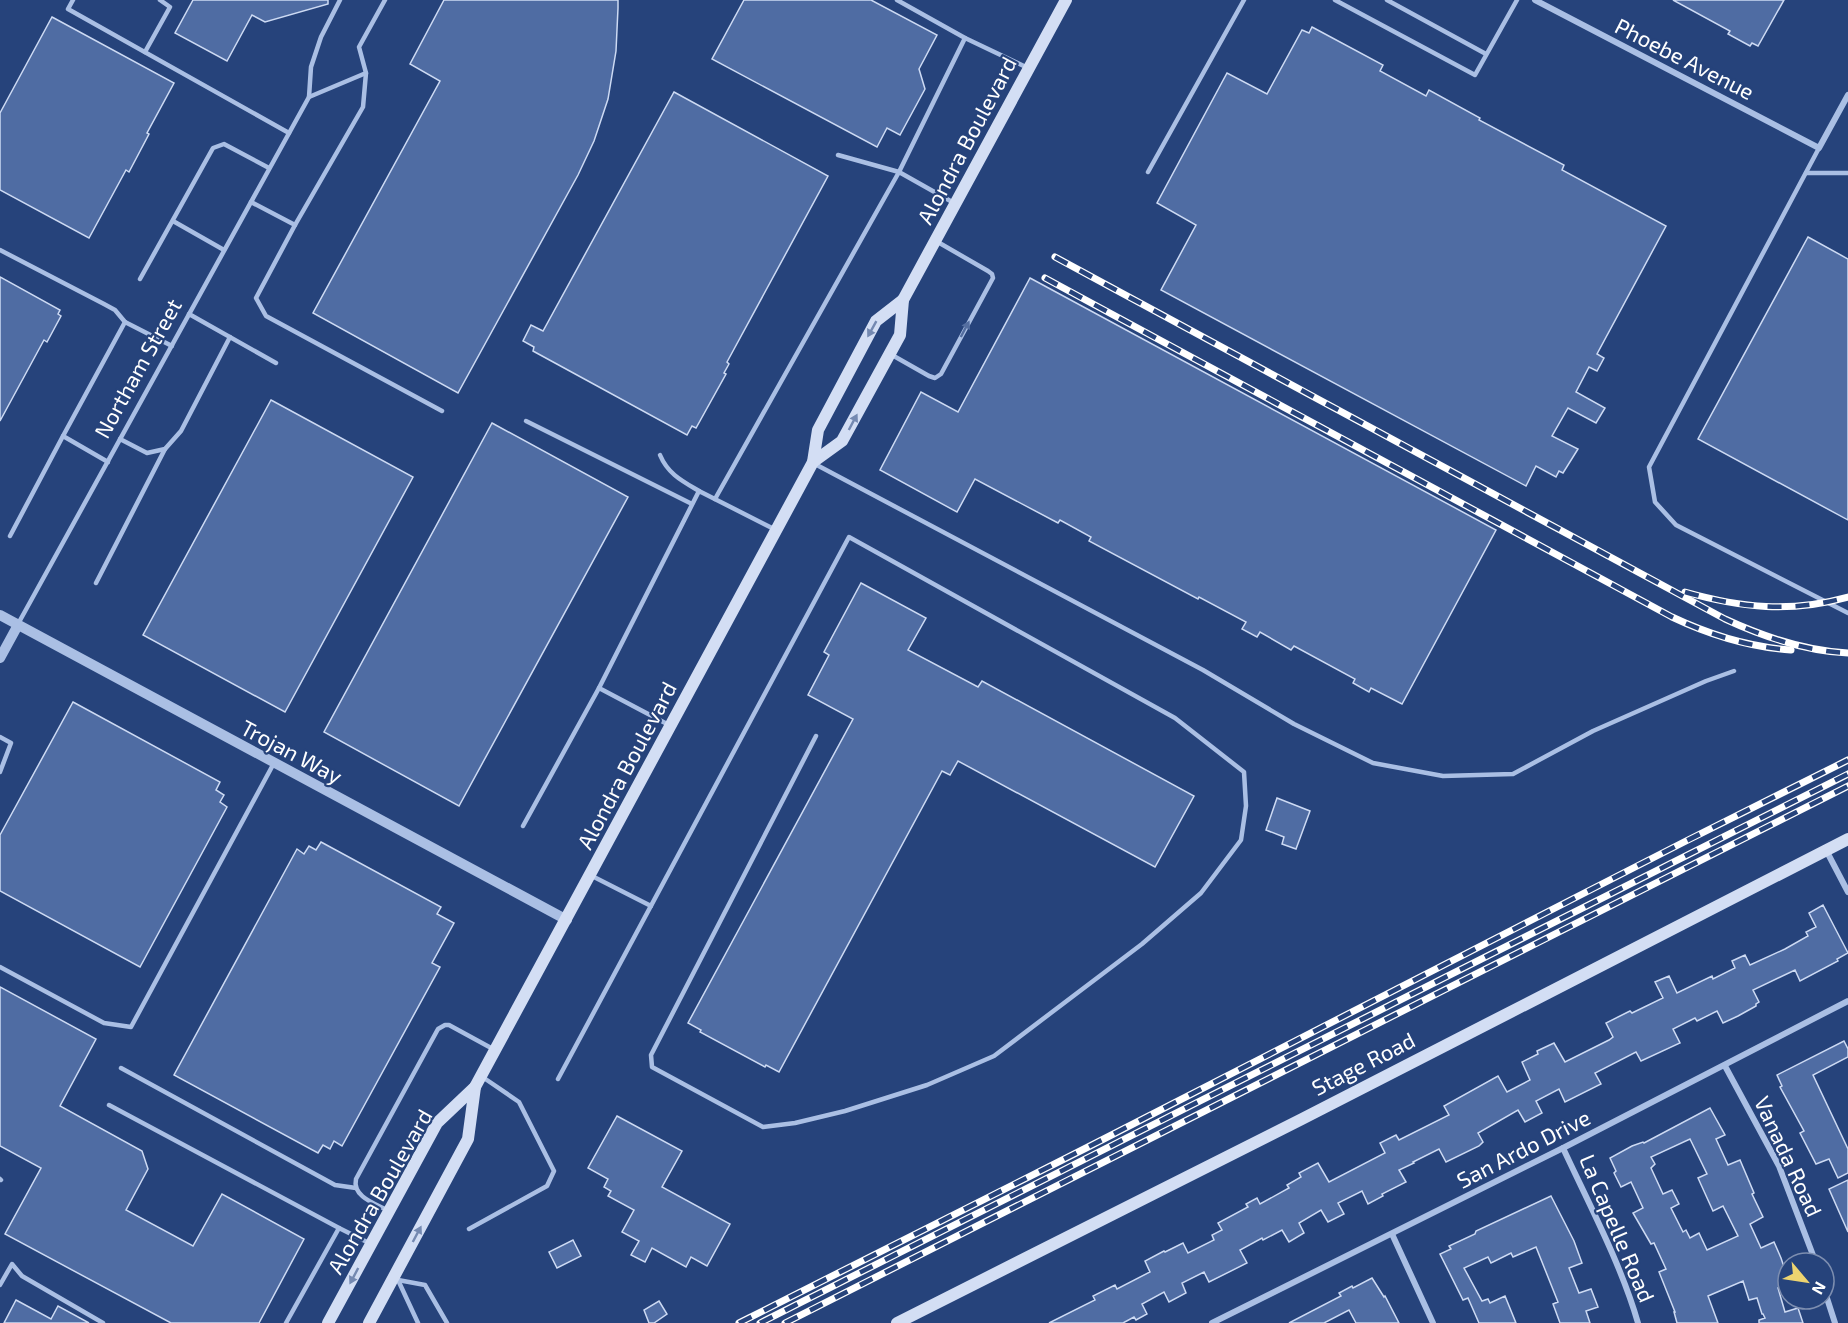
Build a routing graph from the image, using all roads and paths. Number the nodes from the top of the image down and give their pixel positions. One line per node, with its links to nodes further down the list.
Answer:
1 (73, 0): 13 (lane)
2 (160, 0): 13 (lane)
3 (340, 0): 18 (lane)
4 (385, 0): 16 (lane)
5 (897, 0): 12 (lane)
6 (1066, 0): 15 (main road, Alondra Boulevard)
7 (1244, 0): 24 (lane)
8 (1335, 0): 14 (lane)
9 (1387, 0): 14 (lane)
10 (1517, 0): 14 (lane)
11 (1535, 0): 20 (street, Phoebe Avenue)
12 (965, 38): 15 (lane); 23 (lane)
13 (145, 52): 19 (lane)
14 (1486, 54)
15 (1029, 69): 28 (main road, Alondra Boulevard)
16 (366, 73): 18 (lane); 30 (lane)
17 (1848, 95): 20 (street)
18 (309, 97): 19 (lane, Northam Street)
19 (289, 133): 22 (lane, Northam Street)
20 (1819, 148): 25 (lane)
21 (838, 155): 23 (lane)
22 (269, 168): 27 (lane, Northam Street); 29 (lane)
23 (899, 172): 28 (lane); 51 (lane)
24 (1148, 172)
25 (1806, 173): 26 (lane); 56 (lane)
26 (1848, 173)
27 (251, 202): 30 (lane); 33 (lane, Northam Street)
28 (955, 204): 31 (main road, Alondra Boulevard)
29 (173, 221): 33 (lane); 34 (lane)
30 (295, 225): 42 (lane)
31 (936, 240): 35 (main road, Alondra Boulevard); 40 (lane, one-way to 31)
32 (0, 250): 37 (lane)
33 (224, 250): 36 (lane, Northam Street)
34 (140, 279)
35 (903, 300): 40 (main road, Alondra Boulevard); 49 (main road, Alondra Boulevard, one-way to 49)
36 (189, 314): 38 (lane); 39 (lane, Northam Street)
37 (125, 322): 39 (lane); 44 (lane)
38 (230, 337): 41 (lane); 46 (lane)
39 (171, 346): 45 (lane, Northam Street)
40 (890, 354): 49 (main road, Alondra Boulevard, one-way to 40)
41 (276, 363)
42 (442, 411)
43 (525, 421): 52 (lane)
44 (63, 436): 48 (lane); 54 (lane)
45 (120, 439): 46 (lane); 48 (lane, Northam Street)
46 (165, 449): 55 (lane)
47 (660, 455): 50 (lane)
48 (108, 462): 58 (lane, Northam Street)
49 (813, 462): 53 (main road, Alondra Boulevard); 60 (lane)
50 (699, 491): 51 (lane); 52 (lane)
51 (715, 499): 53 (lane)
52 (692, 504): 61 (lane)
53 (776, 531): 62 (main road, Alondra Boulevard)
54 (10, 536)
55 (96, 583)
56 (1848, 613)
57 (0, 615): 58 (street, Trojan Way)
58 (18, 625): 59 (street, Northam Street); 65 (street, Trojan Way)
59 (0, 658)
60 (1734, 671)
61 (598, 688): 62 (lane); 67 (lane)
62 (671, 726): 70 (main road, Alondra Boulevard)
63 (816, 736): 72 (lane)
64 (0, 737): 66 (lane)
65 (274, 763): 73 (street, Trojan Way); 74 (lane)
66 (0, 772)
67 (524, 826)
68 (1848, 839): 69 (main road, Stage Road)
69 (1826, 850): 71 (street); 99 (main road, Stage Road)
70 (591, 876): 72 (lane); 73 (main road, Alondra Boulevard)
71 (1848, 892)
72 (651, 906): 79 (lane)
73 (567, 920): 76 (main road, Alondra Boulevard)
74 (0, 967)
75 (1848, 1001): 77 (street, San Ardo Drive)
76 (495, 1050): 80 (main road, Alondra Boulevard); 83 (lane)
77 (1725, 1066): 82 (street, San Ardo Drive); 89 (street, Vanada Road)
78 (121, 1068): 83 (lane)
79 (558, 1080)
80 (478, 1082): 84 (main road, Alondra Boulevard); 86 (lane); 90 (main road, Alondra Boulevard, one-way to 80)
81 (109, 1105): 85 (lane)
82 (1563, 1148): 87 (street, San Ardo Drive); 101 (street, La Capelle Road)
83 (356, 1188): 84 (lane)
84 (389, 1211): 88 (main road, Alondra Boulevard)
85 (339, 1228): 88 (lane); 94 (lane)
86 (469, 1229)
87 (1392, 1234): 92 (street, San Ardo Drive); 100 (street)
88 (371, 1245): 95 (main road, Alondra Boulevard, one-way to 95)
89 (1811, 1251)
90 (396, 1278): 96 (main road, Alondra Boulevard); 97 (lane); 98 (lane)
91 (0, 1285): 93 (lane)
92 (1217, 1322)
93 (103, 1323)
94 (286, 1323)
95 (328, 1323)
96 (369, 1323)
97 (418, 1323)
98 (447, 1323)
99 (897, 1323)
100 (1433, 1323)
101 (1638, 1323)

